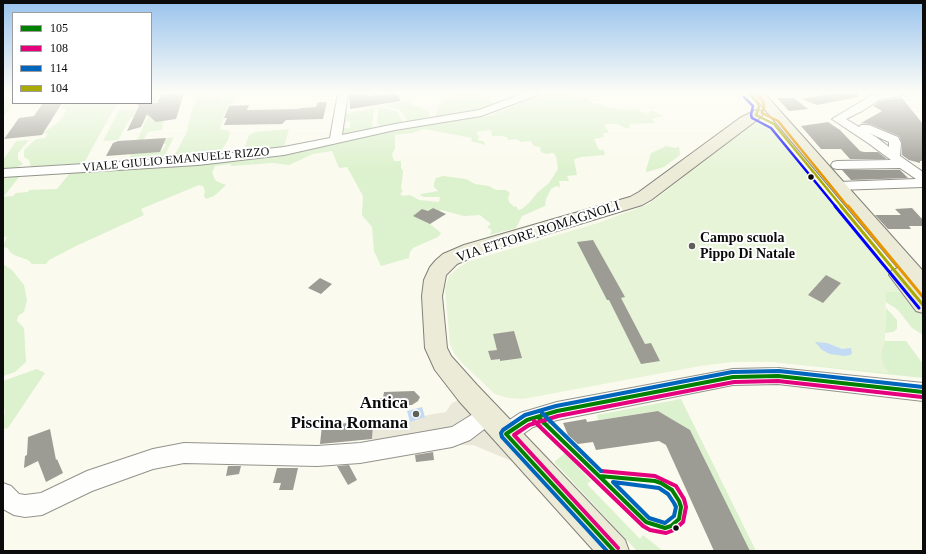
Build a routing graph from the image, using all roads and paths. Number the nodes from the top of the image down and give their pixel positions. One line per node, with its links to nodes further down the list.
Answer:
1 (338, 119): 7 (street)
2 (445, 119): 7 (street, VIALE GIULIO EMANUELE RIZZO)
3 (754, 119): 16 (main road, VIA ETTORE ROMAGNOLI)
4 (769, 119): 14 (main road)
5 (770, 119): 12 (main road)
6 (849, 119): 8 (street)
7 (334, 140): 10 (street, VIALE GIULIO EMANUELE RIZZO)
8 (898, 160): 9 (street); 11 (street)
9 (837, 165)
10 (3, 173)
11 (922, 176): 12 (street)
12 (838, 186): 13 (main road)
13 (923, 284)
14 (923, 305)
15 (923, 392): 16 (street)
16 (497, 424): 17 (street); 18 (main road, VIA ETTORE ROMAGNOLI)
17 (3, 494)
18 (614, 551)

